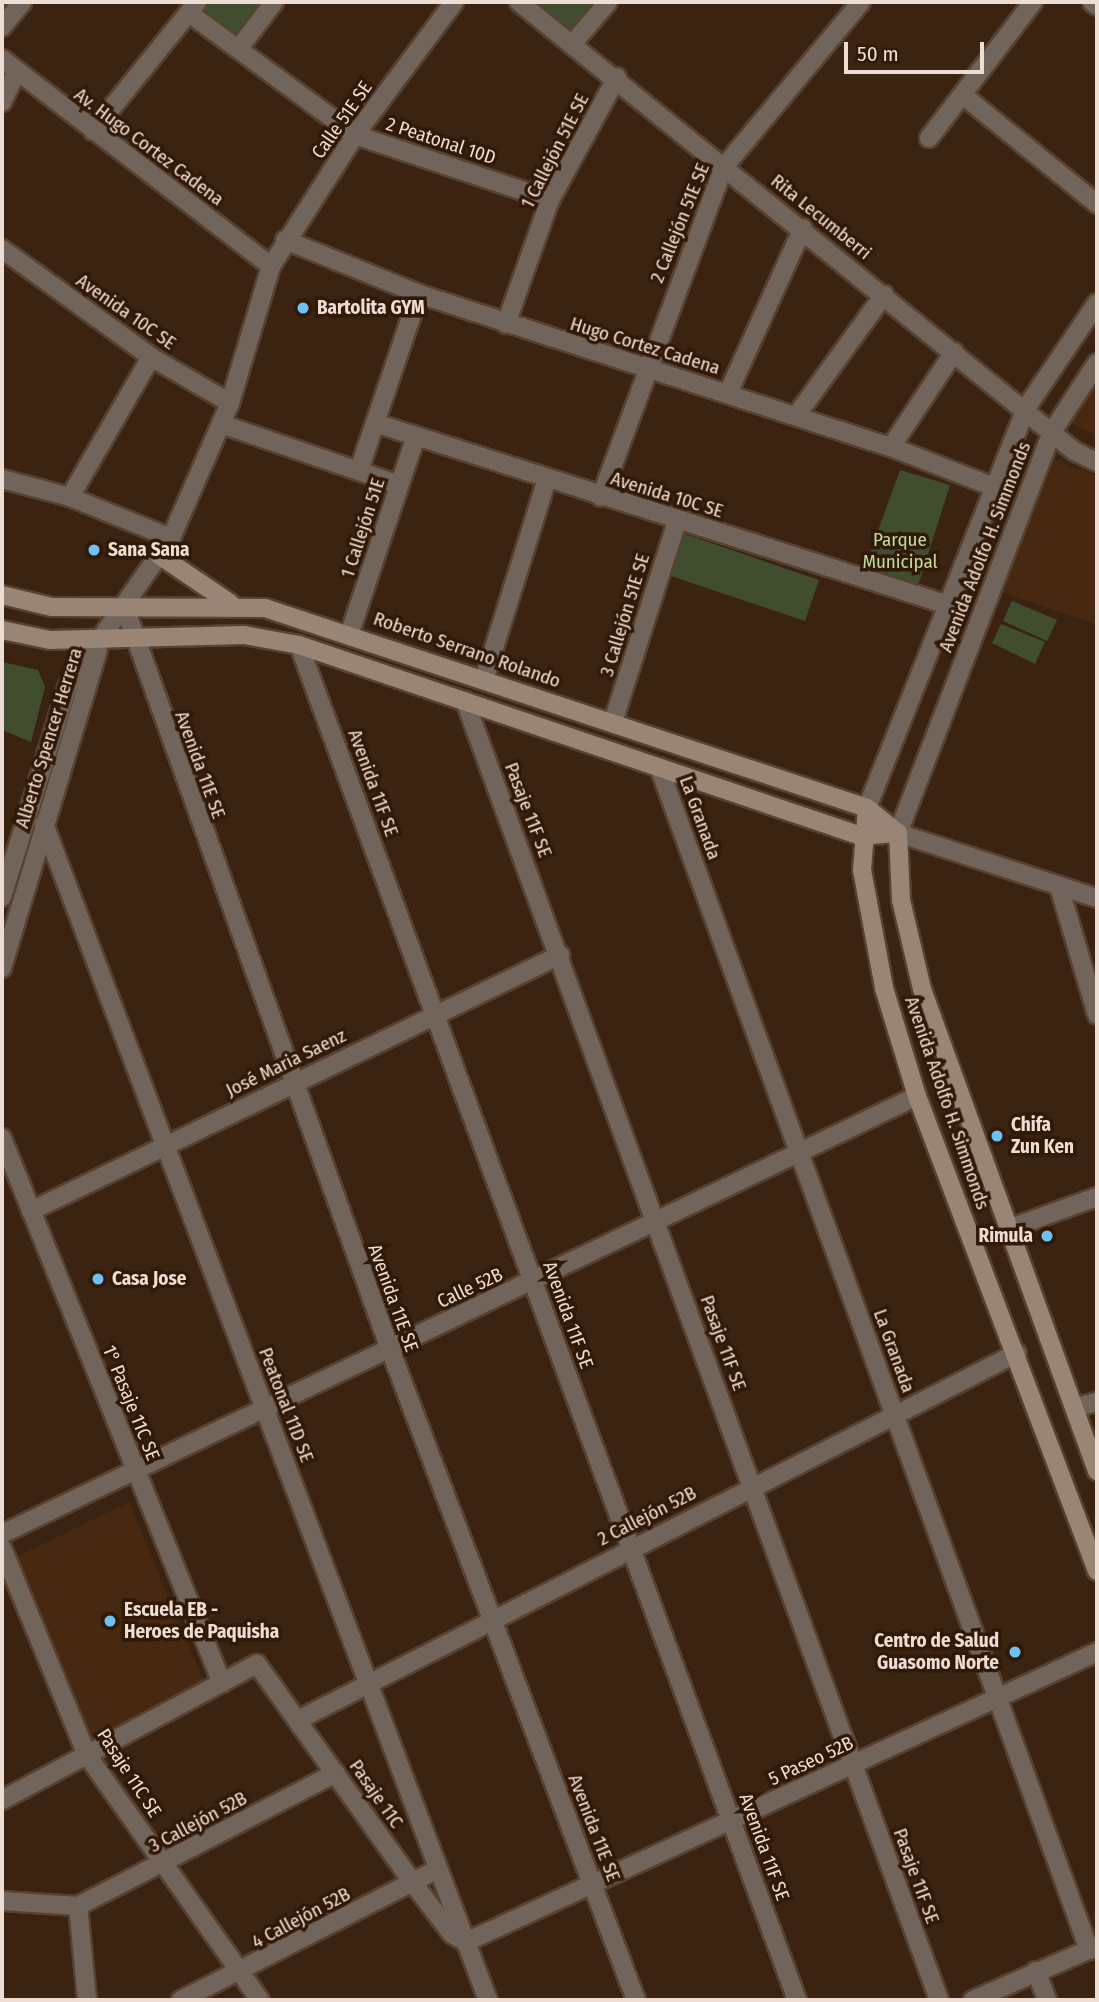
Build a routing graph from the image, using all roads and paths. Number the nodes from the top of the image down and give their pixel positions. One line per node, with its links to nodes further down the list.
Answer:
1 (22, 2): 11 (street)
2 (274, 2): 13 (street)
3 (454, 2): 20 (street, Calle 51E SE)
4 (519, 2): 12 (street, Rita Lecumberri)
5 (608, 2): 12 (street)
6 (861, 2): 22 (street, 2 Callejón 51E SE)
7 (1033, 2): 17 (street)
8 (1092, 2): 9 (street)
9 (1097, 6)
10 (193, 7): 13 (street, 2 Peatonal 10D); 19 (street)
11 (2, 27)
12 (574, 42): 16 (street, Rita Lecumberri)
13 (239, 48): 20 (street, 2 Peatonal 10D)
14 (2, 59): 15 (street, Av. Hugo Cortez Cadena)
15 (17, 71): 18 (street); 19 (street, Av. Hugo Cortez Cadena)
16 (617, 77): 22 (street, Rita Lecumberri); 23 (street, 1 Callejón 51E SE)
17 (964, 96): 21 (street); 24 (street)
18 (2, 102)
19 (93, 131): 28 (street, Av. Hugo Cortez Cadena)
20 (355, 135): 23 (street, 2 Peatonal 10D); 26 (street, Calle 51E SE)
21 (929, 138)
22 (724, 167): 25 (street, Rita Lecumberri); 36 (street, 2 Callejón 51E SE)
23 (550, 200): 32 (street, 1 Callejón 51E SE)
24 (1097, 204)
25 (803, 228): 30 (street, Rita Lecumberri); 37 (street)
26 (285, 240): 28 (street, Calle 51E SE); 29 (street, Hugo Cortez Cadena)
27 (2, 248): 34 (street, Avenida 10C SE)
28 (271, 267): 38 (street, Alberto Spencer Herrera)
29 (419, 294): 32 (street, Hugo Cortez Cadena); 41 (street, 1 Callejón 51E)
30 (884, 295): 33 (street, Rita Lecumberri); 40 (street)
31 (1097, 303): 39 (street, Avenida Adolfo H. Simmonds)
32 (506, 324): 36 (street, Hugo Cortez Cadena)
33 (954, 352): 39 (street, Rita Lecumberri); 45 (street)
34 (151, 357): 38 (street, Avenida 10C SE); 52 (street)
35 (1097, 363): 43 (street, Avenida Adolfo H. Simmonds)
36 (643, 370): 37 (street, Hugo Cortez Cadena); 53 (street, 2 Callejón 51E SE)
37 (729, 393): 40 (street, Hugo Cortez Cadena)
38 (230, 403): 42 (street, Alberto Spencer Herrera)
39 (1026, 408): 43 (street, Rita Lecumberri); 51 (street, Avenida Adolfo H. Simmonds)
40 (796, 416): 45 (street, Hugo Cortez Cadena)
41 (375, 423): 44 (street, Avenida 10C SE); 47 (street, 1 Callejón 51E)
42 (221, 424): 47 (street); 55 (street, Alberto Spencer Herrera)
43 (1052, 432): 46 (street, Rita Lecumberri); 72 (street, Avenida Adolfo H. Simmonds)
44 (416, 436): 49 (street, Avenida 10C SE); 50 (street, 1 Callejón 51E)
45 (891, 447): 51 (street, Hugo Cortez Cadena)
46 (1097, 462)
47 (359, 470): 50 (street)
48 (2, 479): 52 (street)
49 (547, 479): 53 (street, Avenida 10C SE); 66 (street)
50 (399, 485): 62 (street, 1 Callejón 51E)
51 (994, 487): 60 (street, Avenida Adolfo H. Simmonds)
52 (70, 497): 55 (street)
53 (601, 497): 54 (street, Avenida 10C SE)
54 (677, 520): 60 (street, Avenida 10C SE); 68 (street, 3 Callejón 51E SE)
55 (171, 538): 56 (street, Alberto Spencer Herrera)
56 (159, 555): 58 (main road); 59 (street, Alberto Spencer Herrera)
57 (2, 596): 59 (main road, Roberto Serrano Rolando)
58 (230, 603): 59 (main road, Roberto Serrano Rolando); 62 (main road, Roberto Serrano Rolando)
59 (124, 605): 63 (street, Alberto Spencer Herrera); 64 (street, Avenida 11E SE)
60 (947, 605): 70 (street, Avenida Adolfo H. Simmonds)
61 (2, 630): 63 (main road, Roberto Serrano Rolando)
62 (350, 632): 66 (main road, Roberto Serrano Rolando)
63 (100, 640): 64 (main road, Roberto Serrano Rolando); 71 (street, Alberto Spencer Herrera); 75 (street, Alberto Spencer Herrera)
64 (133, 640): 65 (main road, Roberto Serrano Rolando); 81 (street, Avenida 11E SE)
65 (299, 645): 67 (main road, Roberto Serrano Rolando); 79 (street, Avenida 11F SE)
66 (484, 680): 68 (main road, Roberto Serrano Rolando)
67 (465, 701): 69 (main road, Roberto Serrano Rolando); 77 (street, Pasaje 11F SE)
68 (614, 722): 70 (main road, Roberto Serrano Rolando)
69 (659, 766): 73 (main road, Roberto Serrano Rolando); 85 (street, La Granada)
70 (867, 808): 72 (main road, Roberto Serrano Rolando); 73 (main road, Avenida Adolfo H. Simmonds)
71 (44, 824): 78 (street, Alberto Spencer Herrera); 84 (street, Peatonal 11D SE)
72 (898, 833): 73 (main road, Roberto Serrano Rolando); 74 (street, Roberto Serrano Rolando); 89 (main road, Avenida Adolfo H. Simmonds)
73 (861, 836): 82 (main road, Avenida Adolfo H. Simmonds)
74 (1059, 886): 76 (street, Roberto Serrano Rolando); 80 (street)
75 (2, 897)
76 (1097, 898)
77 (560, 955): 79 (street, José Maria Saenz); 88 (street, Pasaje 11F SE)
78 (2, 968)
79 (436, 1015): 81 (street, José Maria Saenz); 90 (street, Avenida 11F SE)
80 (1097, 1015)
81 (292, 1083): 84 (street, José Maria Saenz); 91 (street, Avenida 11E SE)
82 (918, 1096): 85 (street, Calle 52B); 92 (main road, Avenida Adolfo H. Simmonds)
83 (2, 1139): 87 (street, 1° Pasaje 11C SE)
84 (166, 1146): 87 (street, José Maria Saenz); 95 (street, Peatonal 11D SE)
85 (800, 1154): 88 (street, Calle 52B); 96 (street, La Granada)
86 (1097, 1197): 89 (street)
87 (31, 1211): 97 (street, 1° Pasaje 11C SE)
88 (657, 1222): 90 (street, Calle 52B); 99 (street, Pasaje 11F SE)
89 (1008, 1229): 94 (main road, Avenida Adolfo H. Simmonds)
90 (533, 1282): 91 (street, Calle 52B); 102 (street, Avenida 11F SE)
91 (390, 1349): 95 (street, Calle 52B); 104 (street, Avenida 11E SE)
92 (1017, 1353): 96 (street, 2 Callejón 52B); 103 (main road, Avenida Adolfo H. Simmonds)
93 (1097, 1402): 94 (street)
94 (1074, 1408): 98 (main road, Avenida Adolfo H. Simmonds)
95 (265, 1409): 97 (street, Calle 52B); 106 (street, Peatonal 11D SE)
96 (895, 1414): 99 (street, 2 Callejón 52B); 108 (street, La Granada)
97 (136, 1470): 100 (street, Calle 52B); 107 (street, 1° Pasaje 11C SE)
98 (1097, 1471)
99 (752, 1485): 102 (street, 2 Callejón 52B); 111 (street, Pasaje 11F SE)
100 (2, 1534)
101 (2, 1548): 110 (street, Pasaje 11C SE)
102 (631, 1548): 104 (street, 2 Callejón 52B); 114 (street, Avenida 11F SE)
103 (1097, 1571)
104 (490, 1617): 106 (street, 2 Callejón 52B); 118 (street, Avenida 11E SE)
105 (1097, 1653): 108 (street, 5 Paseo 52B)
106 (367, 1679): 109 (street, 2 Callejón 52B); 116 (street, Peatonal 11D SE)
107 (222, 1683): 109 (street, Pasaje 11C); 110 (street)
108 (998, 1698): 111 (street, 5 Paseo 52B); 122 (street, La Granada)
109 (298, 1720): 112 (street, Pasaje 11C)
110 (87, 1755): 113 (street); 115 (street, Pasaje 11C SE)
111 (853, 1765): 114 (street, 5 Paseo 52B); 131 (street, Pasaje 11F SE)
112 (336, 1773): 115 (street, 3 Callejón 52B); 117 (street, Pasaje 11C)
113 (2, 1800)
114 (732, 1821): 118 (street, 5 Paseo 52B); 130 (street, Avenida 11F SE)
115 (166, 1863): 120 (street, 3 Callejón 52B); 124 (street, Pasaje 11C SE)
116 (438, 1869): 117 (street, 4 Callejón 52B); 121 (street, Peatonal 11D SE)
117 (412, 1883): 121 (street, Pasaje 11C); 124 (street, 4 Callejón 52B)
118 (593, 1884): 121 (street, 5 Paseo 52B); 129 (street, Avenida 11E SE)
119 (2, 1901): 120 (street)
120 (78, 1906): 125 (street)
121 (466, 1942): 128 (street, Peatonal 11D SE)
122 (1093, 1948): 123 (street)
123 (1036, 1971): 132 (street); 133 (street)
124 (243, 1972): 126 (street, 4 Callejón 52B); 127 (street, Pasaje 11C SE)
125 (87, 2000)
126 (181, 2000)
127 (260, 2000)
128 (488, 2000)
129 (636, 2000)
130 (797, 2000)
131 (939, 2000)
132 (972, 2000)
133 (1047, 2000)

